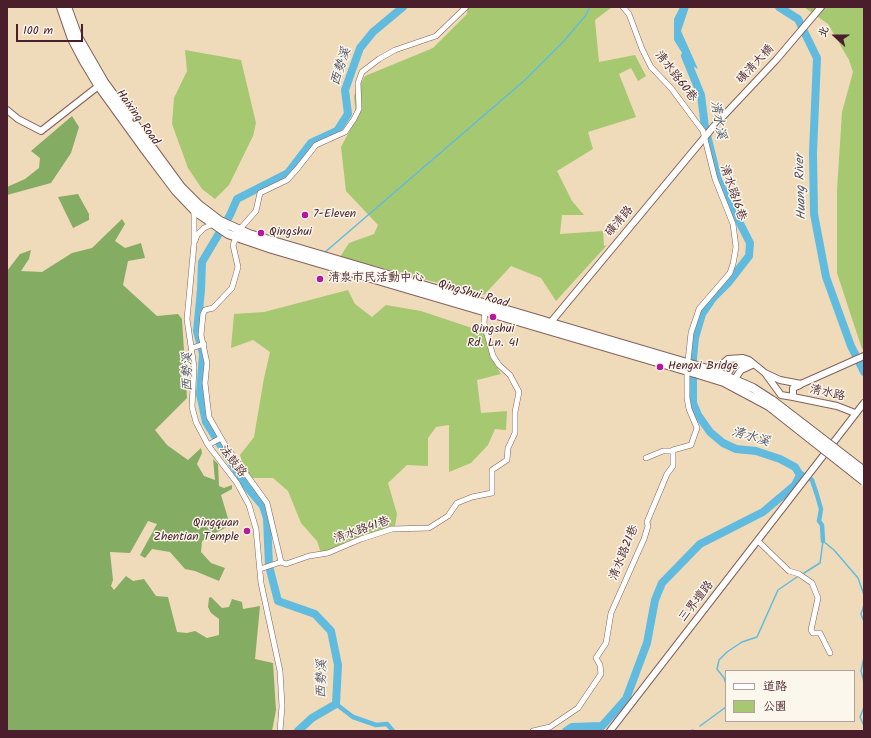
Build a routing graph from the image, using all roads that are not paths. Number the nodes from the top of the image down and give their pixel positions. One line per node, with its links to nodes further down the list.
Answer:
1 (61, 7): 6 (main road, Haixing Road)
2 (67, 7): 6 (main road, Haixing Road)
3 (466, 7): 11 (street)
4 (623, 7): 8 (street, 清水路60巷)
5 (821, 7): 8 (street, 磺清大橋)
6 (101, 84): 7 (street); 9 (main road, Haixing Road)
7 (7, 110)
8 (705, 137): 14 (street, 磺清路); 19 (street, 清水路16巷)
9 (197, 208): 10 (main road, Haixing Road); 12 (street, 法鼓路)
10 (216, 224): 11 (main road, QingShui Road); 12 (street)
11 (234, 232): 13 (main road, QingShui Road); 15 (street)
12 (194, 244): 16 (street, 法鼓路)
13 (486, 308): 14 (main road, QingShui Road); 35 (street, 清水路41巷)
14 (549, 326): 19 (main road, QingShui Road)
15 (204, 344): 16 (street); 28 (street)
16 (192, 348): 29 (street, 法鼓路)
17 (864, 356): 23 (street, 清水路)
18 (753, 364): 20 (street, 清水路); 21 (street, 清水路); 22 (street)
19 (692, 368): 20 (main road, QingShui Road); 22 (main road, QingShui Road); 30 (street)
20 (714, 371): 22 (main road, QingShui Road)
21 (766, 374): 23 (street, 清水路); 24 (street, 清水路)
22 (729, 380): 25 (main road)
23 (801, 384): 24 (street, 清水路)
24 (793, 397): 27 (street, 清水路)
25 (771, 403): 32 (main road, bridge); 33 (main road, bridge)
26 (862, 406): 27 (street)
27 (855, 413): 34 (street, 三界壇路)
28 (221, 438): 29 (street); 35 (street)
29 (208, 445): 36 (street, 法鼓路)
30 (673, 451): 31 (street); 39 (street, 清水路21巷)
31 (646, 458)
32 (864, 471)
33 (864, 481)
34 (758, 541): 37 (street); 40 (street, 三界壇路)
35 (281, 562): 36 (street, 清水路41巷)
36 (260, 569): 38 (street, 法鼓路)
37 (830, 653)
38 (280, 731)
39 (534, 731)
40 (610, 731)

